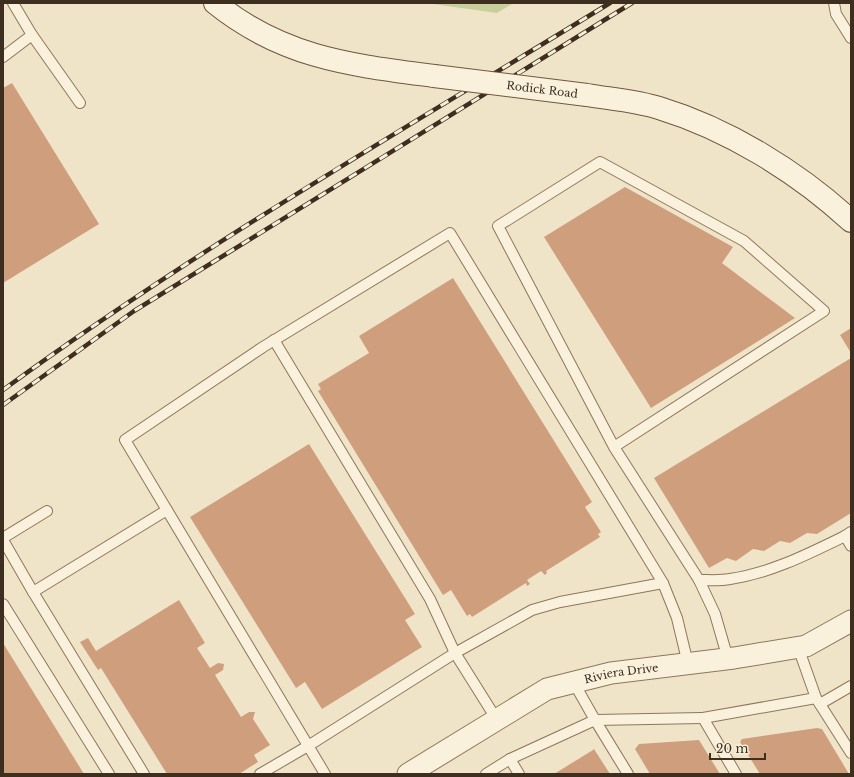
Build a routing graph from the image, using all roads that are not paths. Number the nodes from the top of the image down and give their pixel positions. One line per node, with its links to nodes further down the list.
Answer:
1 (13, 3): 4 (lane)
2 (215, 3): 8 (street, Rodick Road, bridge)
3 (834, 3): 5 (lane)
4 (32, 35): 6 (lane); 7 (lane)
5 (851, 38)
6 (3, 56)
7 (80, 103)
8 (851, 221)
9 (274, 340): 11 (lane); 17 (lane); 22 (lane)
10 (614, 447): 10 (lane); 16 (lane)
11 (167, 510): 18 (lane); 31 (lane)
12 (47, 512): 14 (lane)
13 (848, 534): 15 (lane); 16 (lane)
14 (3, 539): 18 (lane)
15 (851, 546)
16 (699, 580): 23 (lane)
17 (662, 583): 22 (lane); 24 (lane)
18 (33, 592): 35 (lane)
19 (3, 604): 34 (lane)
20 (851, 621): 21 (street, Riviera Drive)
21 (798, 647): 23 (street, Riviera Drive); 27 (lane)
22 (455, 653): 29 (lane); 31 (lane)
23 (728, 659): 24 (street, Riviera Drive)
24 (688, 664): 25 (street, Riviera Drive)
25 (574, 683): 29 (street, Riviera Drive); 30 (lane)
26 (851, 686): 27 (lane)
27 (818, 701): 28 (lane); 32 (lane)
28 (703, 718): 30 (lane); 42 (lane)
29 (497, 720): 38 (street, Riviera Drive)
30 (595, 720): 33 (lane); 41 (lane)
31 (308, 746): 36 (lane); 37 (lane)
32 (851, 753)
33 (510, 759): 39 (lane); 40 (lane)
34 (109, 774)
35 (144, 774)
36 (260, 774)
37 (325, 774)
38 (408, 774)
39 (486, 774)
40 (519, 774)
41 (628, 774)
42 (736, 774)

